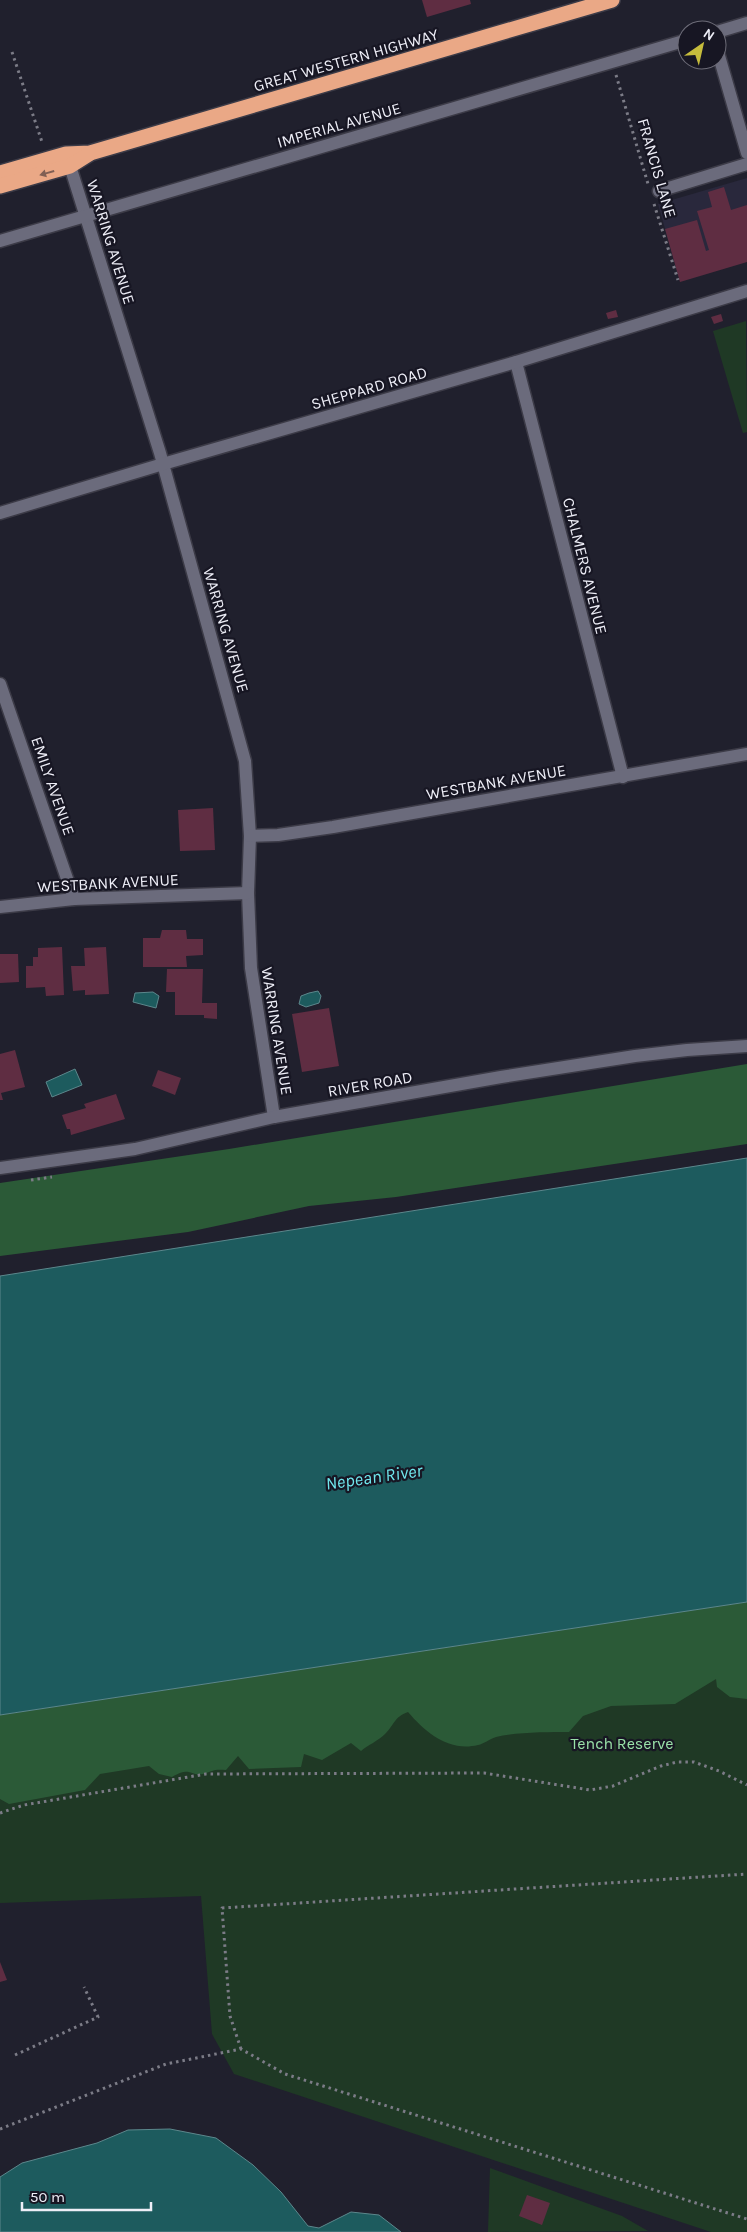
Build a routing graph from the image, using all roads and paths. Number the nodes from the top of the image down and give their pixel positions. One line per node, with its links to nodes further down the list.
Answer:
1 (612, 0): 9 (highway, GREAT WESTERN HIGHWAY)
2 (747, 23): 3 (street)
3 (727, 29)
4 (677, 43): 6 (street, IMPERIAL AVENUE)
5 (12, 52): 8 (path)
6 (612, 62): 15 (path, FRANCIS LANE); 16 (street, IMPERIAL AVENUE)
7 (723, 70): 10 (street)
8 (42, 142)
9 (90, 153): 12 (highway, GREAT WESTERN HIGHWAY); 13 (highway, GREAT WESTERN HIGHWAY)
10 (747, 153)
11 (747, 164): 15 (street)
12 (70, 166): 14 (highway, GREAT WESTERN HIGHWAY, one-way to 14); 16 (street, WARRING AVENUE)
13 (0, 174)
14 (0, 186)
15 (654, 195): 18 (path, FRANCIS LANE)
16 (86, 216): 17 (street, IMPERIAL AVENUE); 21 (street, WARRING AVENUE)
17 (0, 241)
18 (678, 280)
19 (747, 291): 20 (street, SHEPPARD ROAD)
20 (516, 362): 21 (street, SHEPPARD ROAD); 25 (street, CHALMERS AVENUE)
21 (163, 464): 22 (street, SHEPPARD ROAD); 26 (street, WARRING AVENUE)
22 (0, 513)
23 (0, 684): 28 (street, EMILY AVENUE)
24 (747, 754): 25 (street, WESTBANK AVENUE)
25 (623, 777): 26 (street, WESTBANK AVENUE)
26 (250, 836): 27 (street, WARRING AVENUE)
27 (248, 893): 28 (street, WESTBANK AVENUE); 31 (street, WARRING AVENUE)
28 (74, 899): 29 (street, WESTBANK AVENUE)
29 (0, 907)
30 (747, 1046): 31 (street, RIVER ROAD)
31 (274, 1117): 32 (street, RIVER ROAD)
32 (0, 1168)
33 (54, 1177): 34 (path)
34 (27, 1181)
35 (747, 1785): 36 (path)
36 (0, 1813)
37 (747, 1874): 39 (path)
38 (84, 1987): 40 (path)
39 (241, 2049): 41 (path); 42 (path)
40 (15, 2055)
41 (0, 2129)
42 (747, 2219)

